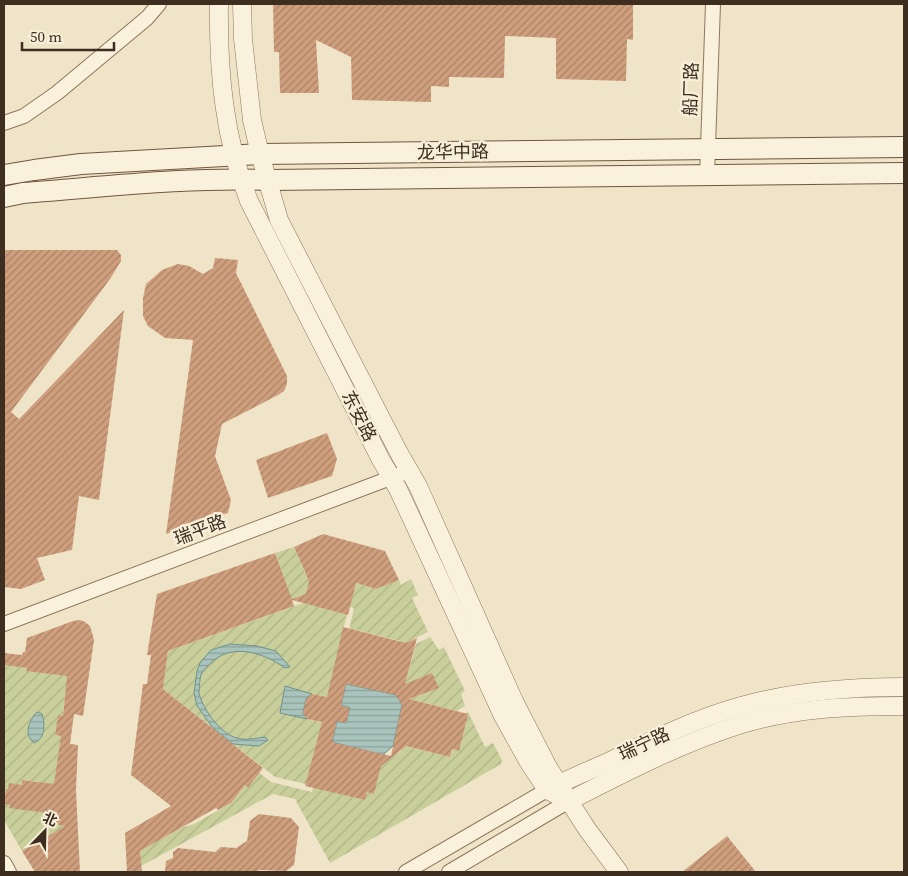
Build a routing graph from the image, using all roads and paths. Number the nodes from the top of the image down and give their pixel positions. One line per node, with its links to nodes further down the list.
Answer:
1 (159, 4): 5 (street)
2 (219, 4): 9 (street, 东安路)
3 (242, 4): 8 (street, 东安路)
4 (714, 4): 7 (street, 船厂路)
5 (4, 123)
6 (904, 147): 7 (main road, 龙华中路)
7 (708, 148): 8 (main road, 龙华中路); 12 (street, 船厂路)
8 (260, 154): 9 (main road, 龙华中路); 14 (street, 东安路)
9 (233, 156): 11 (main road, 龙华中路); 13 (street, 东安路)
10 (904, 173): 12 (main road, 龙华中路)
11 (4, 175)
12 (707, 176): 14 (main road, 龙华中路)
13 (241, 179): 14 (main road, 龙华中路); 15 (main road, 龙华中路); 17 (street, 东安路)
14 (268, 180): 16 (street, 东安路)
15 (4, 197)
16 (409, 470): 17 (street, 瑞平路); 21 (street, 东安路)
17 (392, 478): 18 (street, 瑞平路); 21 (street, 东安路)
18 (4, 624)
19 (904, 687): 21 (street, 瑞宁路)
20 (904, 706): 22 (street, 瑞宁路)
21 (553, 787): 22 (street, 东安路); 25 (street, 瑞宁路)
22 (569, 801): 26 (street, 瑞宁路); 27 (street, 东安路)
23 (4, 863): 24 (street)
24 (9, 872)
25 (406, 872)
26 (449, 872)
27 (619, 872)

